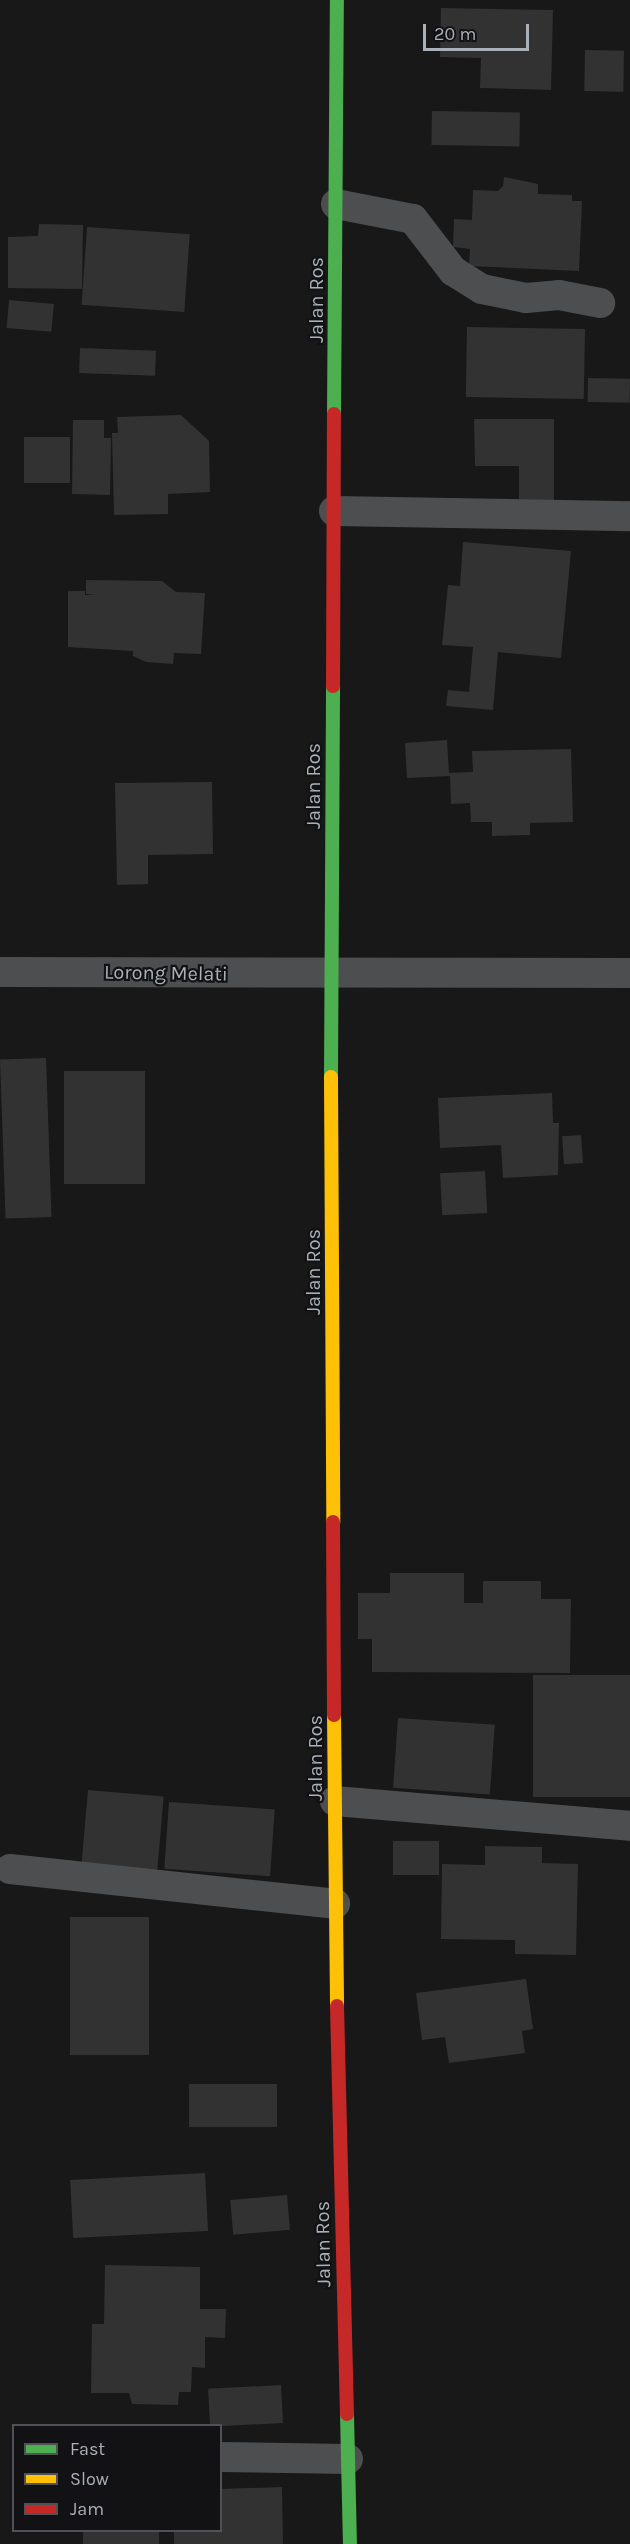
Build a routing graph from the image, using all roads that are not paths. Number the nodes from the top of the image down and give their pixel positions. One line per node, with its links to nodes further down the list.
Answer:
1 (337, 0): 2 (street, Jalan Ros)
2 (336, 204): 3 (street); 4 (street, Jalan Ros)
3 (600, 303)
4 (334, 511): 5 (street); 8 (street, Jalan Ros)
5 (630, 516)
6 (0, 972): 8 (street, Lorong Melati)
7 (630, 973): 8 (street, Lorong Melati)
8 (331, 975): 9 (street, Jalan Ros)
9 (335, 1801): 10 (street); 12 (street, Jalan Ros)
10 (630, 1826)
11 (10, 1869): 12 (street)
12 (335, 1904): 14 (street, Jalan Ros)
13 (222, 2457): 14 (street)
14 (348, 2459): 15 (street, Jalan Ros)
15 (350, 2544)

